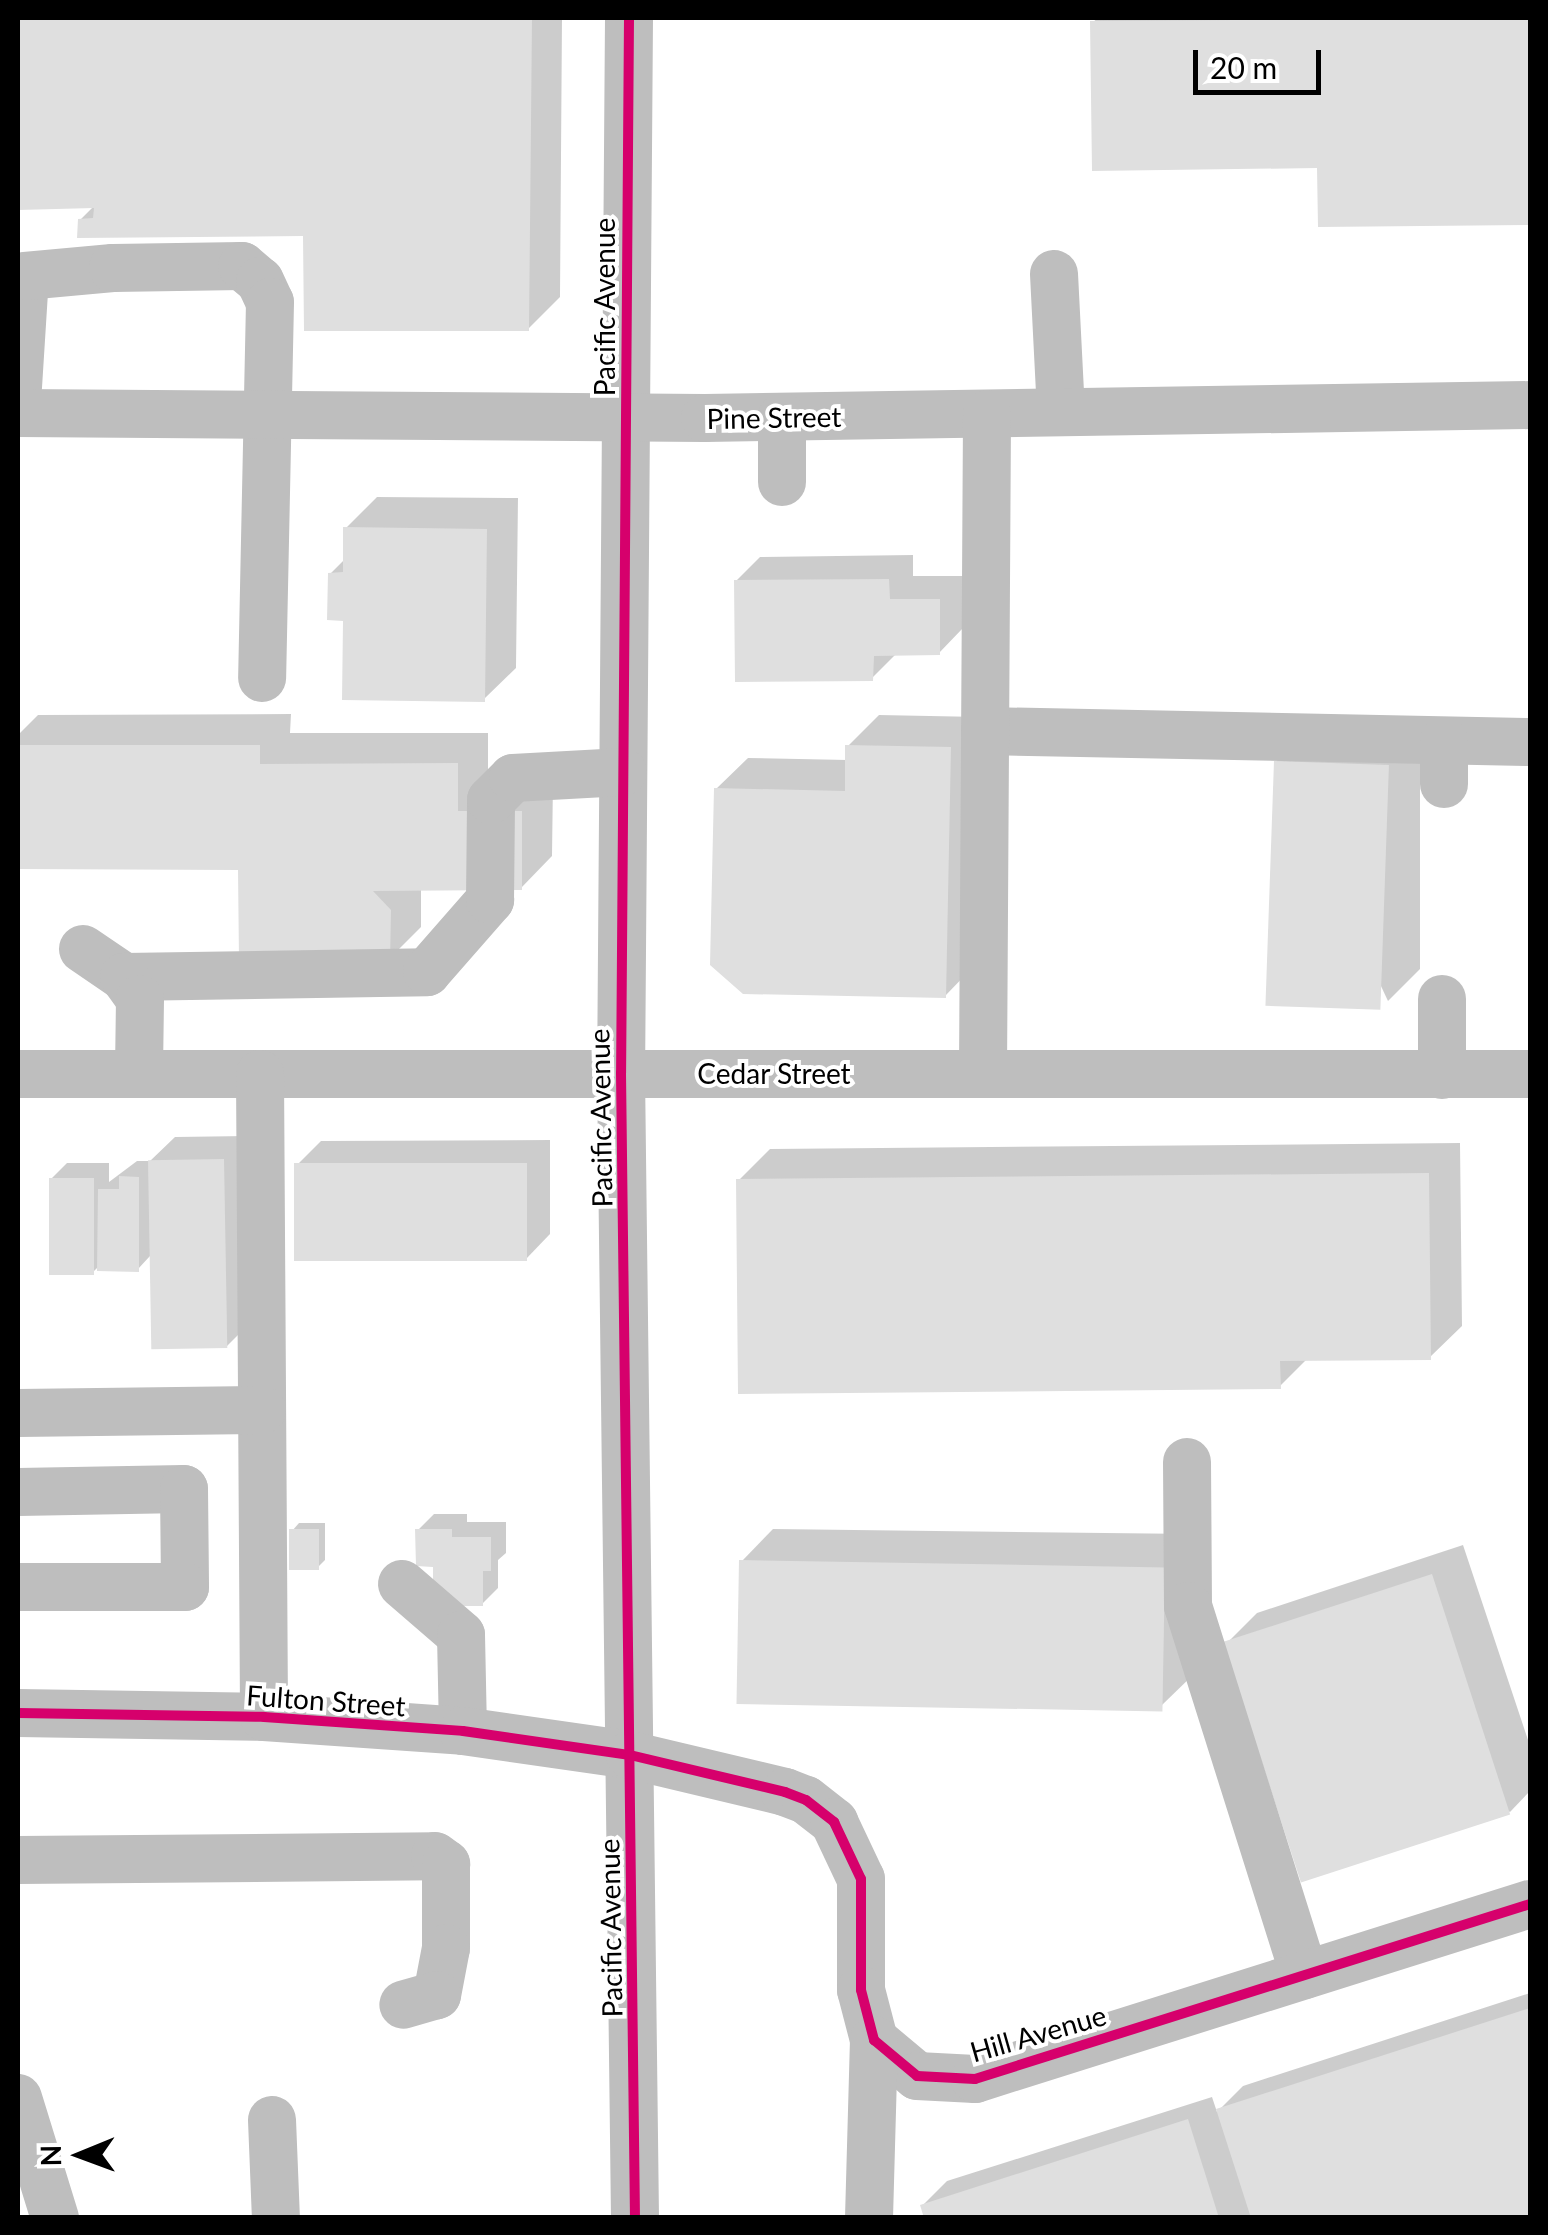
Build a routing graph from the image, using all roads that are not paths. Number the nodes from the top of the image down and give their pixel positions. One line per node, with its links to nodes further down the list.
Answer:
1 (629, 18): 11 (street, Pacific Avenue)
2 (1054, 274): 6 (street)
3 (21, 276): 4 (street); 8 (street)
4 (18, 387)
5 (1530, 405): 6 (street, Pine Street)
6 (1061, 412): 9 (street, Pine Street)
7 (18, 413): 8 (street, Pine Street)
8 (264, 414): 11 (street, Pine Street); 13 (street)
9 (987, 414): 10 (street, Pine Street); 14 (street)
10 (782, 417): 11 (street, Pine Street); 12 (street)
11 (626, 418): 16 (street, Pacific Avenue)
12 (782, 482)
13 (262, 678)
14 (985, 731): 15 (street); 24 (street)
15 (1530, 742)
16 (623, 772): 18 (street); 20 (street, Pacific Avenue)
17 (82, 949): 18 (street)
18 (124, 977): 22 (street)
19 (1442, 998): 25 (street)
20 (621, 1073): 23 (street, Cedar Street); 24 (street, Cedar Street); 36 (street, Pacific Avenue)
21 (18, 1074): 22 (street, Cedar Street)
22 (140, 1074): 23 (street, Cedar Street)
23 (260, 1074): 27 (street)
24 (984, 1074): 25 (street, Cedar Street)
25 (1442, 1074): 26 (street, Cedar Street)
26 (1530, 1074)
27 (262, 1410): 28 (street); 34 (street)
28 (18, 1413)
29 (1187, 1462): 39 (street)
30 (18, 1492): 32 (street)
31 (402, 1584): 35 (street)
32 (18, 1587)
33 (18, 1713): 34 (street, Fulton Street)
34 (264, 1717): 35 (street, Fulton Street)
35 (463, 1732): 36 (street, Fulton Street)
36 (630, 1755): 41 (street); 46 (street, Pacific Avenue)
37 (18, 1860): 40 (street)
38 (1530, 1904): 39 (street, Hill Avenue)
39 (1304, 1975): 41 (street, Hill Avenue)
40 (403, 2005)
41 (874, 2040): 47 (street)
42 (18, 2098): 44 (street)
43 (272, 2120): 45 (street)
44 (56, 2218)
45 (276, 2218)
46 (635, 2218)
47 (869, 2218)

